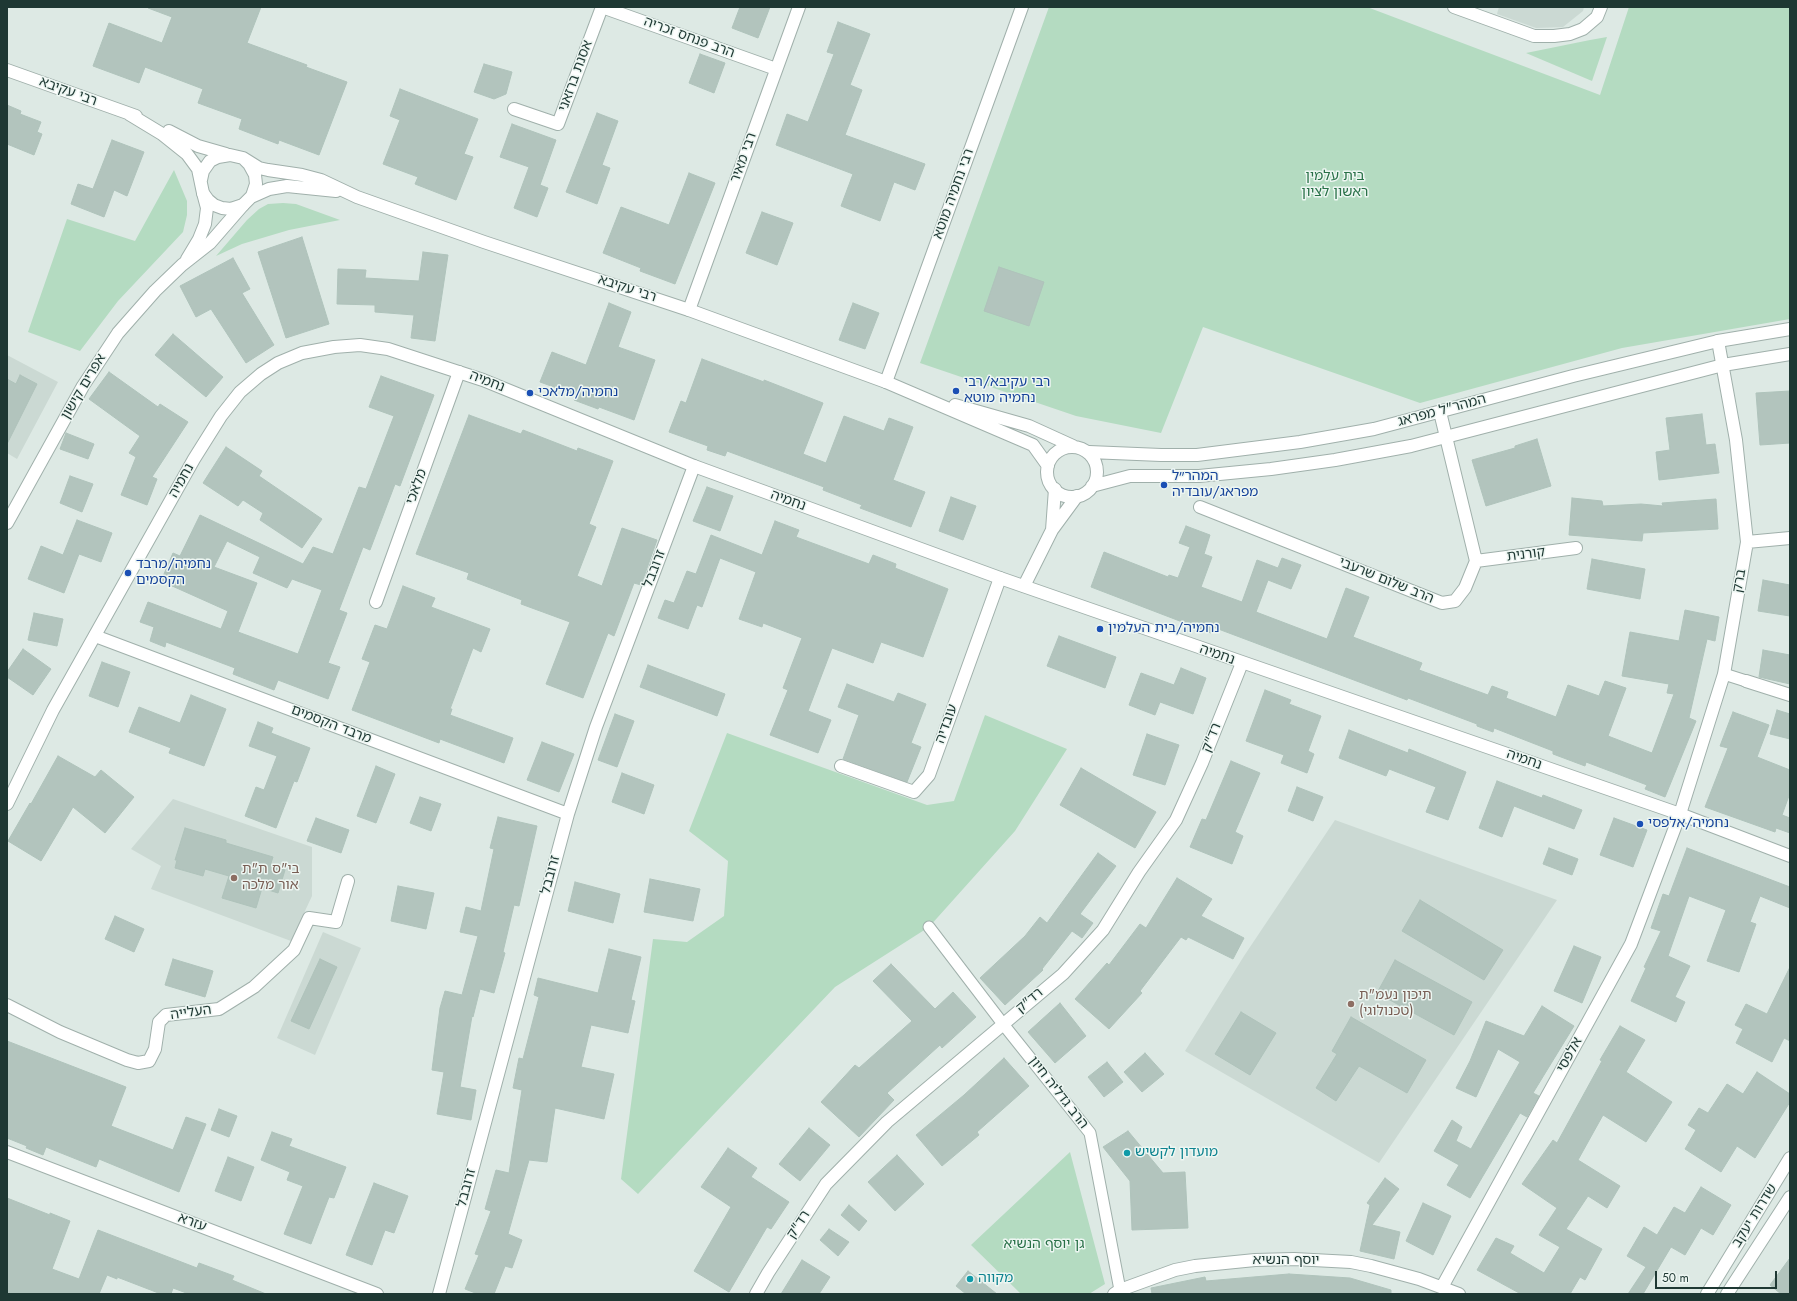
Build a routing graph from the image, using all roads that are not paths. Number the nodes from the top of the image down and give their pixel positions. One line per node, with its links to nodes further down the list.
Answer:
1 (602, 7): 6 (street, הרב פנחס זכריה); 8 (street, אסנת ברזאני)
2 (799, 7): 6 (street, רבי מאיר)
3 (1022, 7): 23 (street, רבי נחמיה מוטא)
4 (1454, 7): 5 (street)
5 (1601, 7)
6 (776, 69): 17 (street, רבי מאיר)
7 (7, 70): 9 (street, רבי עקיבא)
8 (514, 109)
9 (129, 114): 10 (street, רבי עקיבא); 12 (street, רבי עקיבא)
10 (230, 155): 11 (street); 12 (street)
11 (243, 158): 13 (street, רבי עקיבא); 15 (street)
12 (201, 180): 14 (street)
13 (343, 192): 15 (street, רבי עקיבא); 17 (street, רבי עקיבא)
14 (203, 193): 15 (street); 16 (street, אפרים קישון)
15 (247, 201): 16 (street, אפרים קישון)
16 (182, 265): 35 (street, אפרים קישון)
17 (689, 310): 23 (street, רבי עקיבא)
18 (1790, 329): 19 (street, המהר"ל מפראג)
19 (1718, 341): 21 (street, ברק); 25 (street, המהר"ל מפראג)
20 (1790, 354): 21 (street, המהר"ל מפראג)
21 (1723, 365): 26 (street, המהר"ל מפראג); 38 (street, ברק)
22 (459, 372): 29 (street, נחמיה); 43 (street, מלאכי); 44 (street, נחמיה)
23 (886, 382): 24 (street, רבי עקיבא)
24 (910, 392): 27 (street); 30 (street)
25 (1440, 412): 26 (street); 28 (street, המהר"ל מפראג)
26 (1447, 437): 31 (street, המהר"ל מפראג); 40 (street)
27 (1073, 446): 28 (street); 30 (street)
28 (1089, 452): 31 (street)
29 (694, 466): 41 (street, נחמיה); 51 (street, זרובבל)
30 (1048, 466): 32 (street)
31 (1092, 486): 33 (street)
32 (1054, 489): 33 (street); 36 (street)
33 (1077, 496): 36 (street)
34 (1200, 507): 40 (street, הרב שלום שרעבי)
35 (7, 523)
36 (1052, 530): 42 (street)
37 (1790, 538): 38 (street)
38 (1747, 542): 46 (street, ברק)
39 (1576, 548): 40 (street, קורנית)
40 (1476, 561)
41 (1000, 578): 42 (street, נחמיה); 49 (street, עובדיה)
42 (1024, 586): 45 (street, נחמיה)
43 (376, 602)
44 (95, 636): 50 (street, נחמיה); 51 (street, מרבד הקסמים)
45 (1242, 663): 52 (street, נחמיה); 57 (street, רד"ק)
46 (1724, 674): 47 (street); 52 (street, ברק)
47 (1746, 681): 48 (street)
48 (1790, 695)
49 (841, 766)
50 (7, 804)
51 (568, 814): 64 (street, זרובבל)
52 (1680, 814): 53 (street, נחמיה); 61 (street, אלפסי)
53 (1790, 856)
54 (348, 881): 56 (street, העלייה)
55 (930, 927): 57 (street, הרב גדליה חיון)
56 (7, 1005)
57 (1003, 1024): 62 (street, הרב גדליה חיון); 65 (street, רד"ק)
58 (7, 1152): 63 (street, עזרא)
59 (1790, 1158): 67 (street, שדרות יעקב)
60 (1790, 1197): 68 (street, שדרות יעקב)
61 (1442, 1287): 62 (street, יוסף הנשיא); 66 (street, יוסף הנשיא)
62 (1117, 1292)
63 (377, 1294)
64 (439, 1294)
65 (756, 1294)
66 (1459, 1294)
67 (1707, 1294)
68 (1727, 1294)

